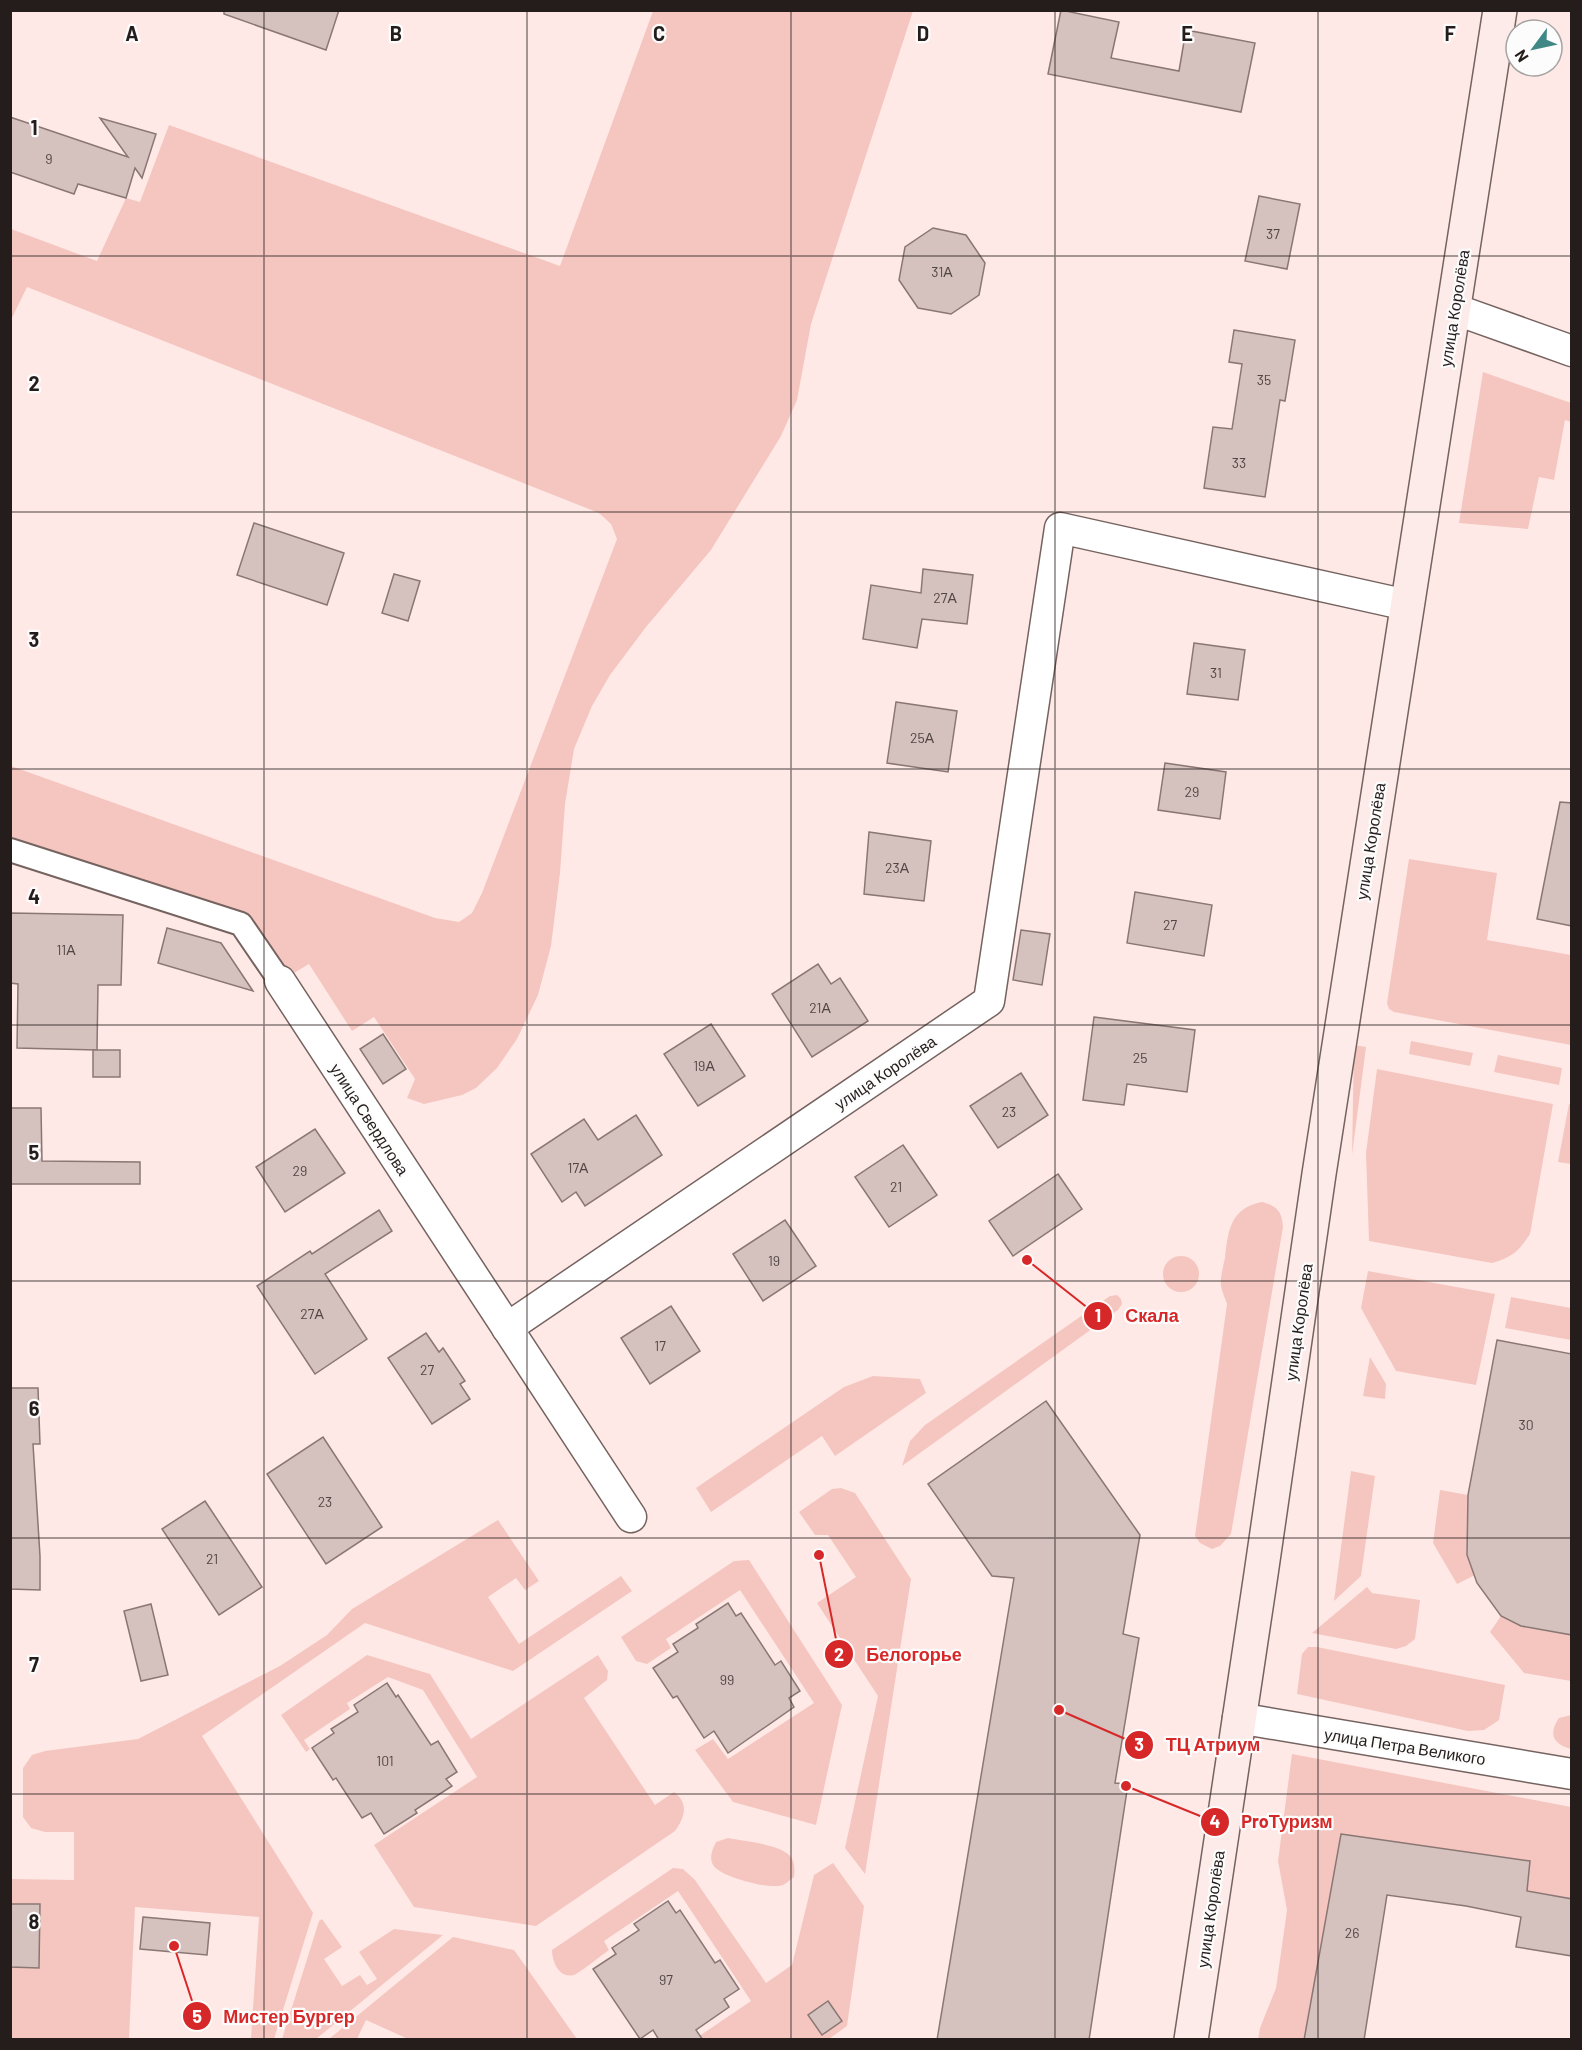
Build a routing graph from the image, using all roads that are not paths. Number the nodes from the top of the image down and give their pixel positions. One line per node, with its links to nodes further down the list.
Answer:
1 (1500, 10): 2 (main road, улица Королёва)
2 (1454, 309): 3 (street); 4 (main road, улица Королёва)
3 (1572, 351)
4 (1407, 604): 7 (street, улица Королёва); 9 (main road, улица Королёва)
5 (10, 850): 6 (street, улица Свердлова)
6 (280, 981): 7 (street, улица Свердлова)
7 (507, 1328): 8 (street, улица Свердлова)
8 (631, 1517)
9 (1238, 1718): 10 (street, улица Петра Великого); 11 (main road, улица Королёва)
10 (1572, 1774)
11 (1191, 2040)

